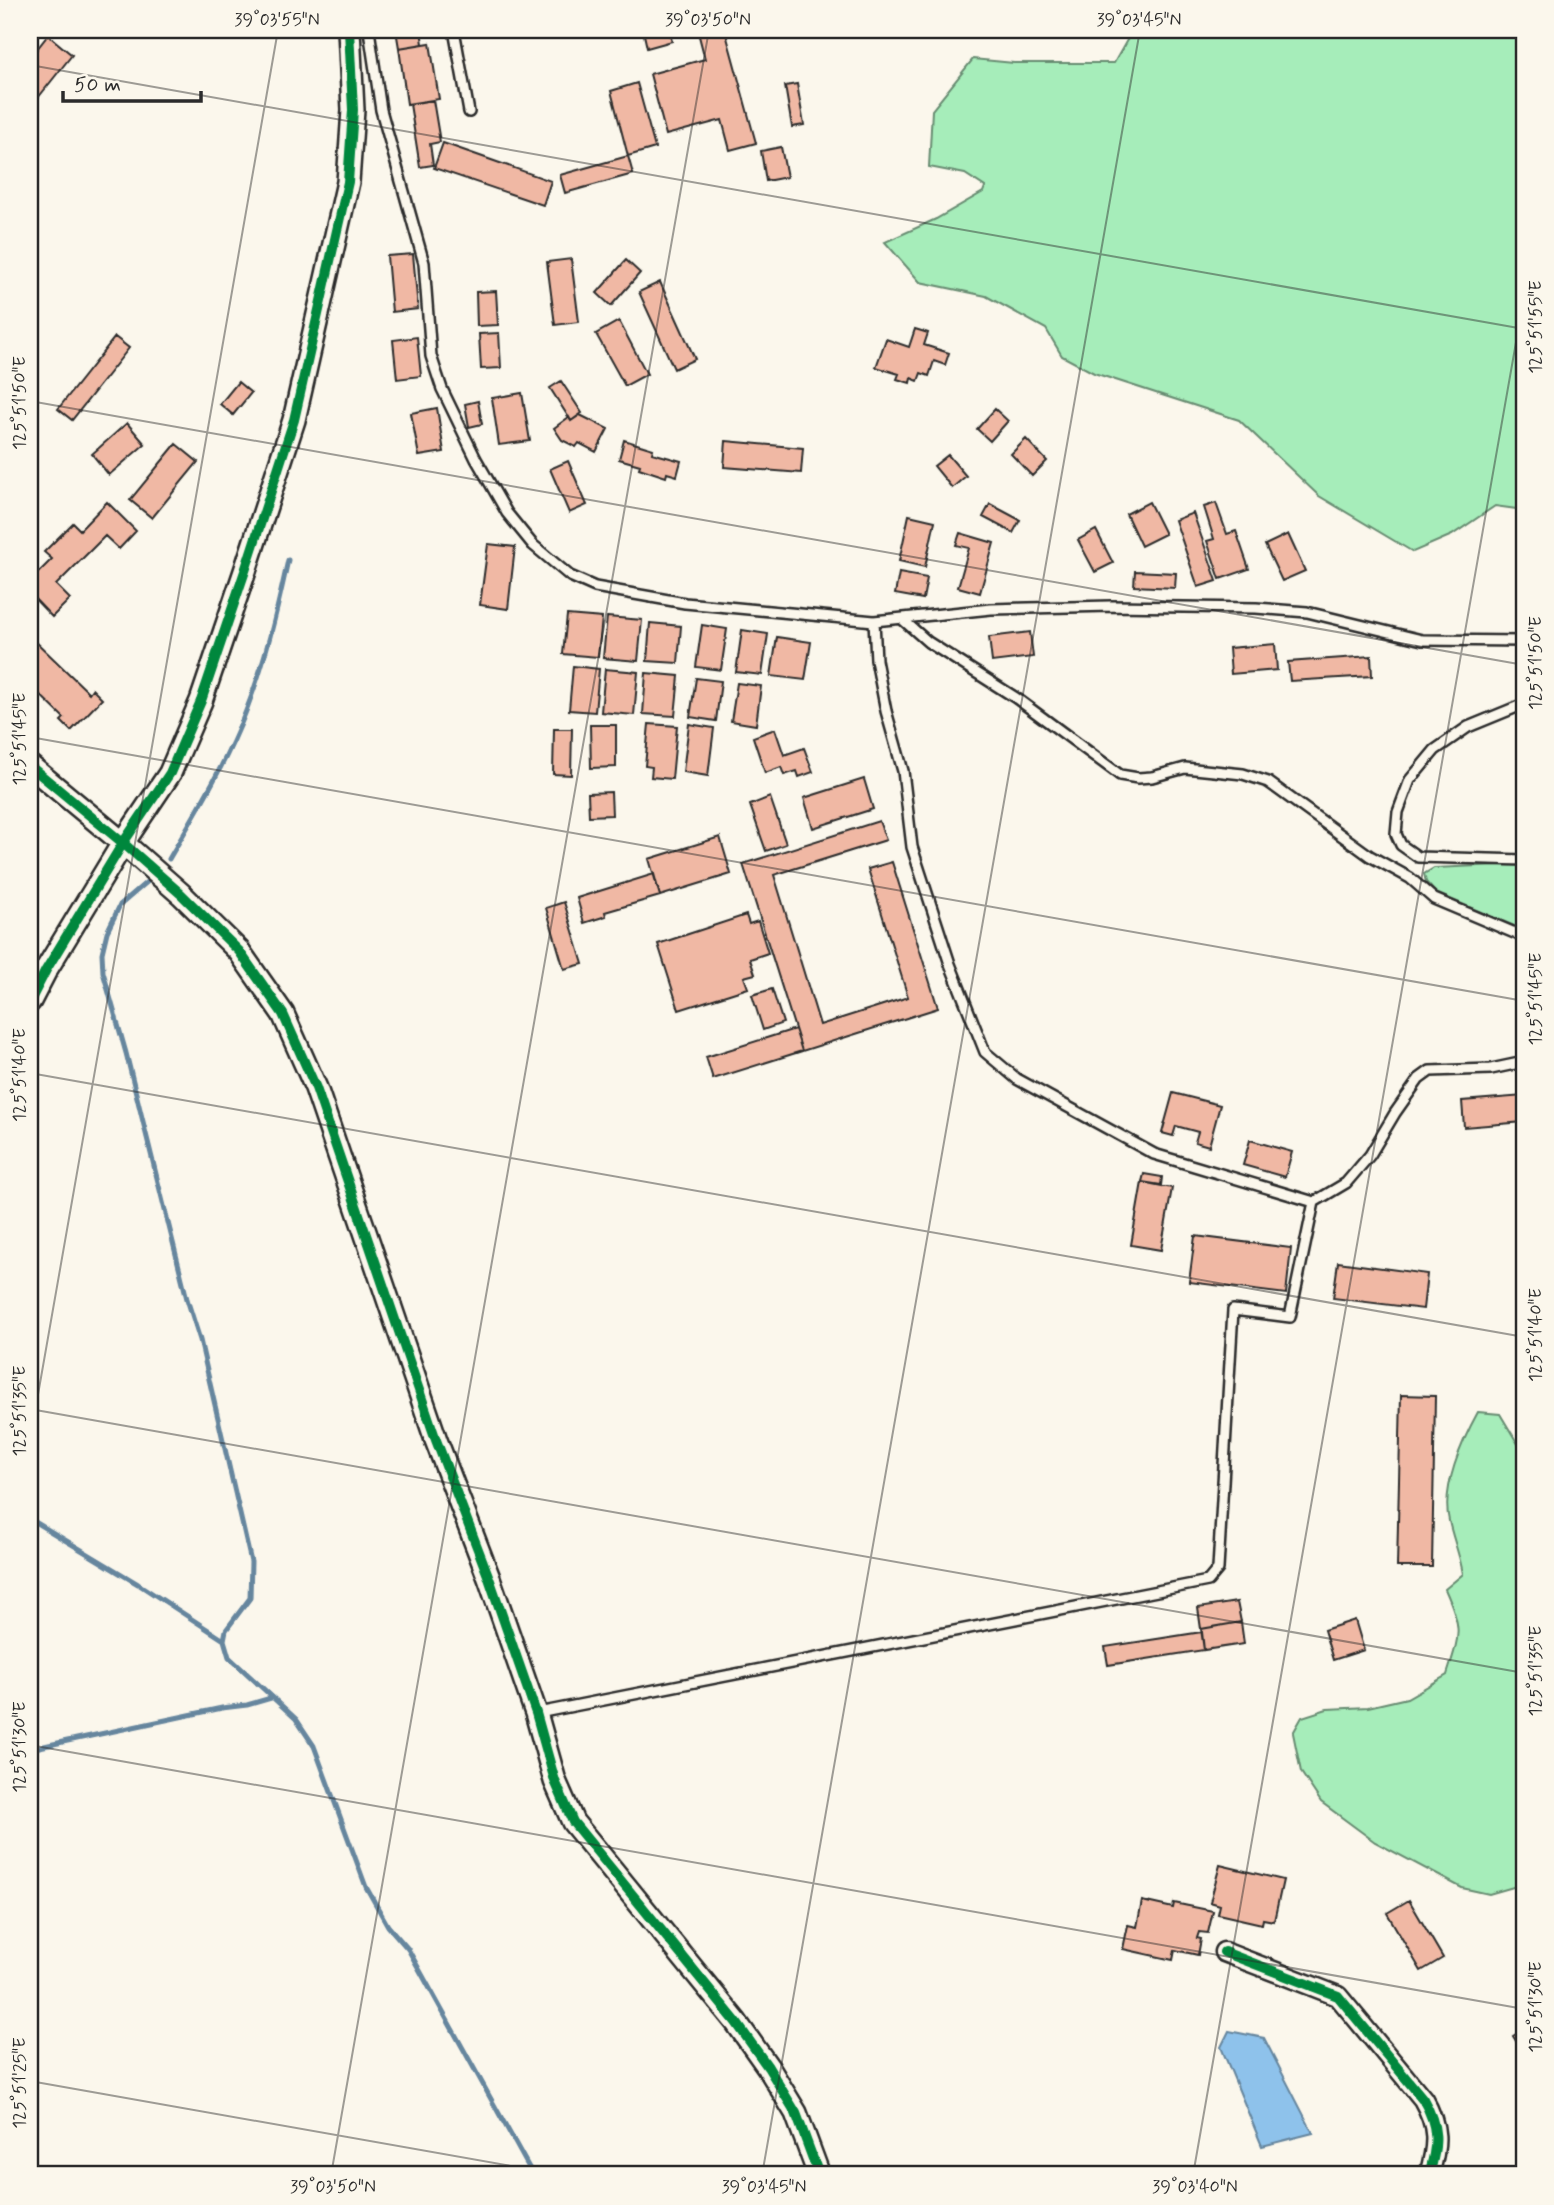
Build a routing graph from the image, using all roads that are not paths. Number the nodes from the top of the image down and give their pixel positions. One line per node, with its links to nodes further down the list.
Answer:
1 (349, 30): 10 (street)
2 (369, 30): 6 (lane)
3 (454, 30): 4 (lane)
4 (469, 112)
5 (902, 619): 6 (lane); 7 (lane); 12 (lane)
6 (874, 621): 15 (lane)
7 (1524, 641)
8 (1524, 704): 11 (lane)
9 (30, 766): 10 (street)
10 (123, 843): 13 (street); 16 (street)
11 (1524, 860)
12 (1524, 937)
13 (30, 1001)
14 (1524, 1062): 15 (lane)
15 (1314, 1202): 16 (lane)
16 (536, 1713): 18 (street)
17 (1224, 1952): 19 (street)
18 (819, 2175)
19 (1429, 2175)

